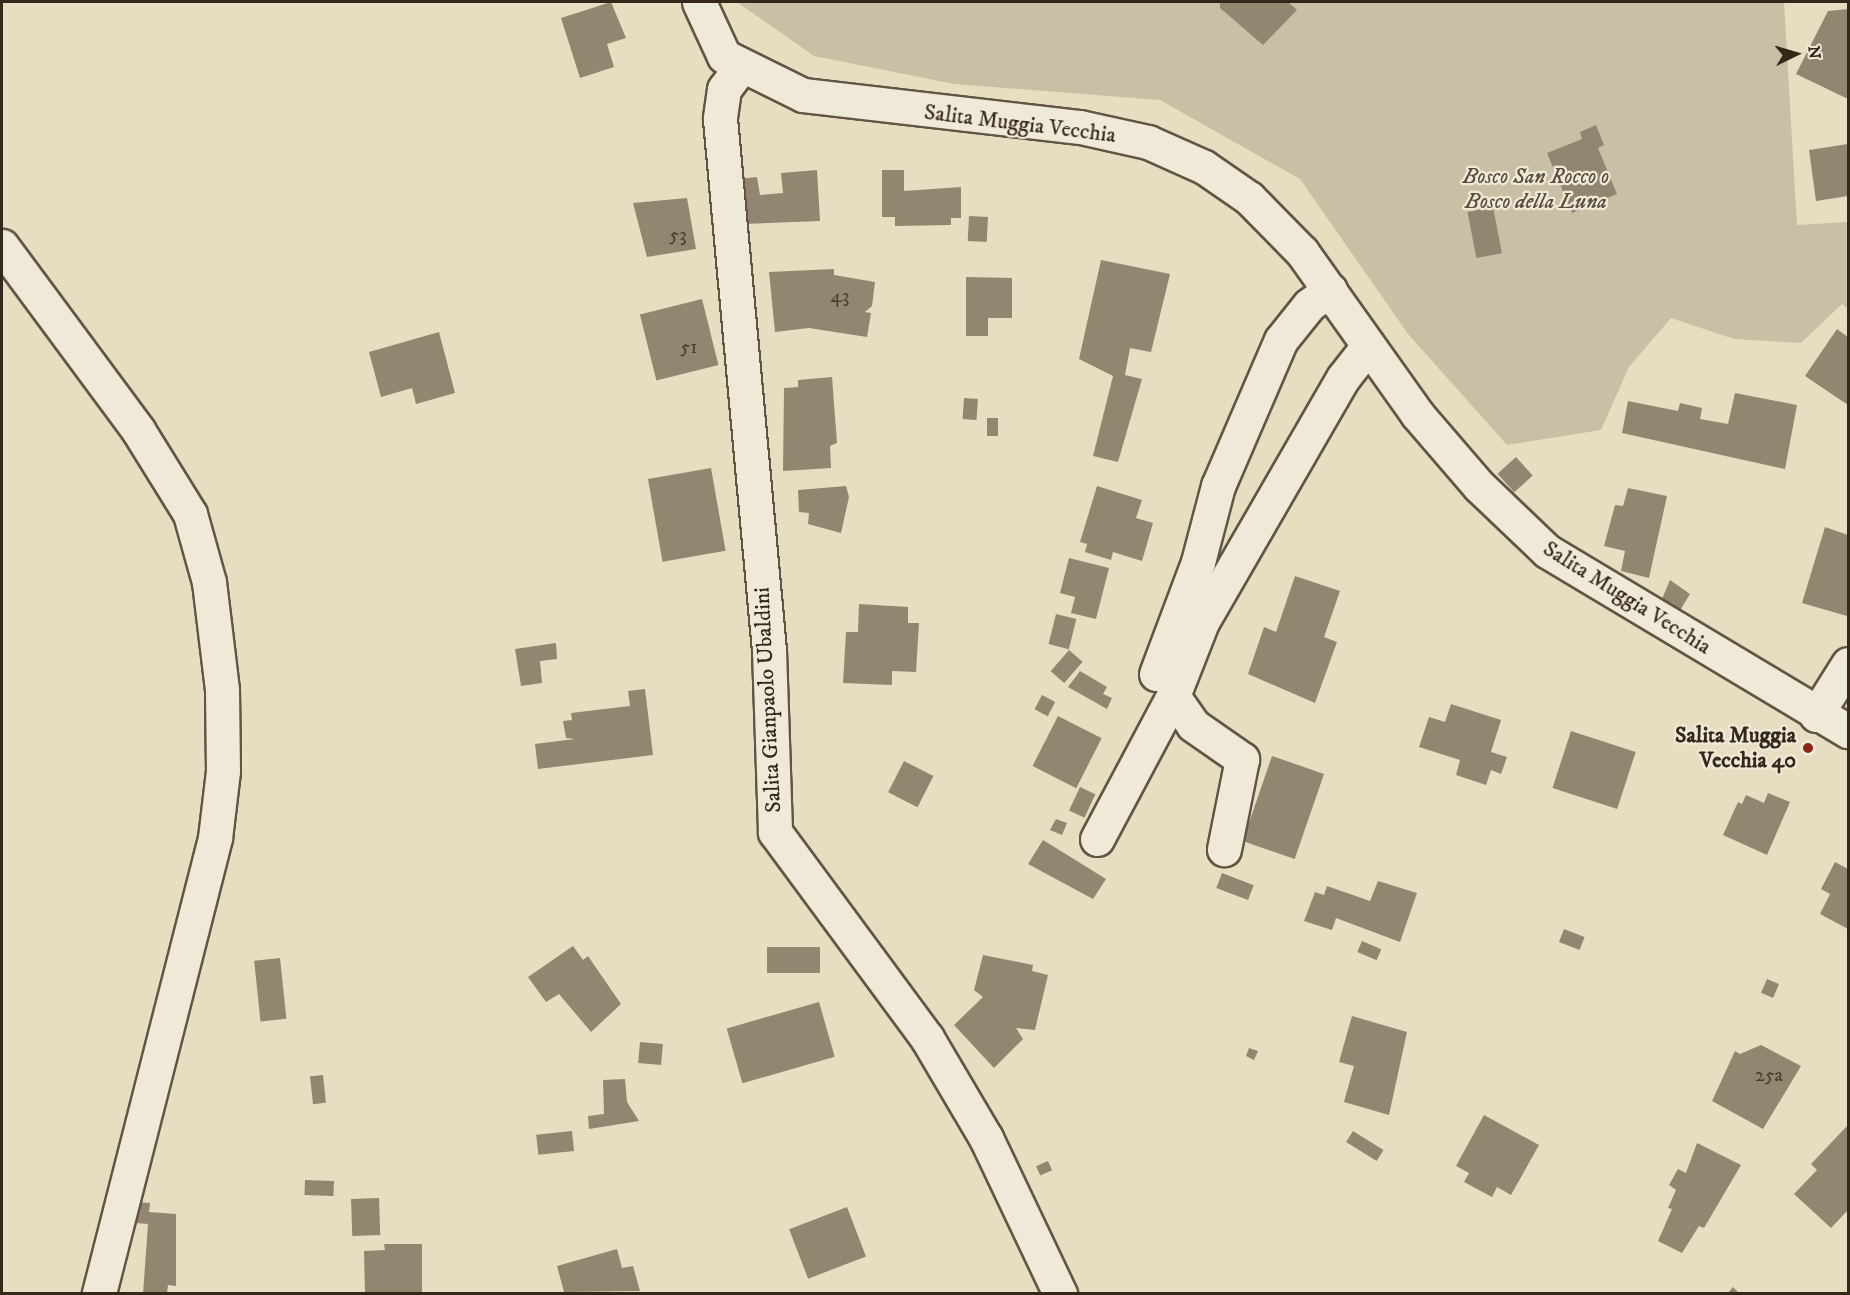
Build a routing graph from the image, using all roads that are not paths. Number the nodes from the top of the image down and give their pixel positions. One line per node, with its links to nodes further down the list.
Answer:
1 (699, 2): 2 (street, Salita Muggia Vecchia)
2 (740, 68): 4 (street, Salita Muggia Vecchia); 13 (street, Salita Gianpaolo Ubaldini)
3 (2, 246): 12 (street)
4 (1330, 290): 5 (street, Salita Muggia Vecchia); 7 (street)
5 (1368, 346): 7 (street); 8 (street, Salita Muggia Vecchia)
6 (1848, 664): 8 (street)
7 (1165, 685): 10 (street); 11 (street)
8 (1816, 715): 9 (street, Salita Muggia Vecchia)
9 (1848, 731)
10 (1097, 839)
11 (1224, 849)
12 (99, 1293)
13 (1060, 1293)

